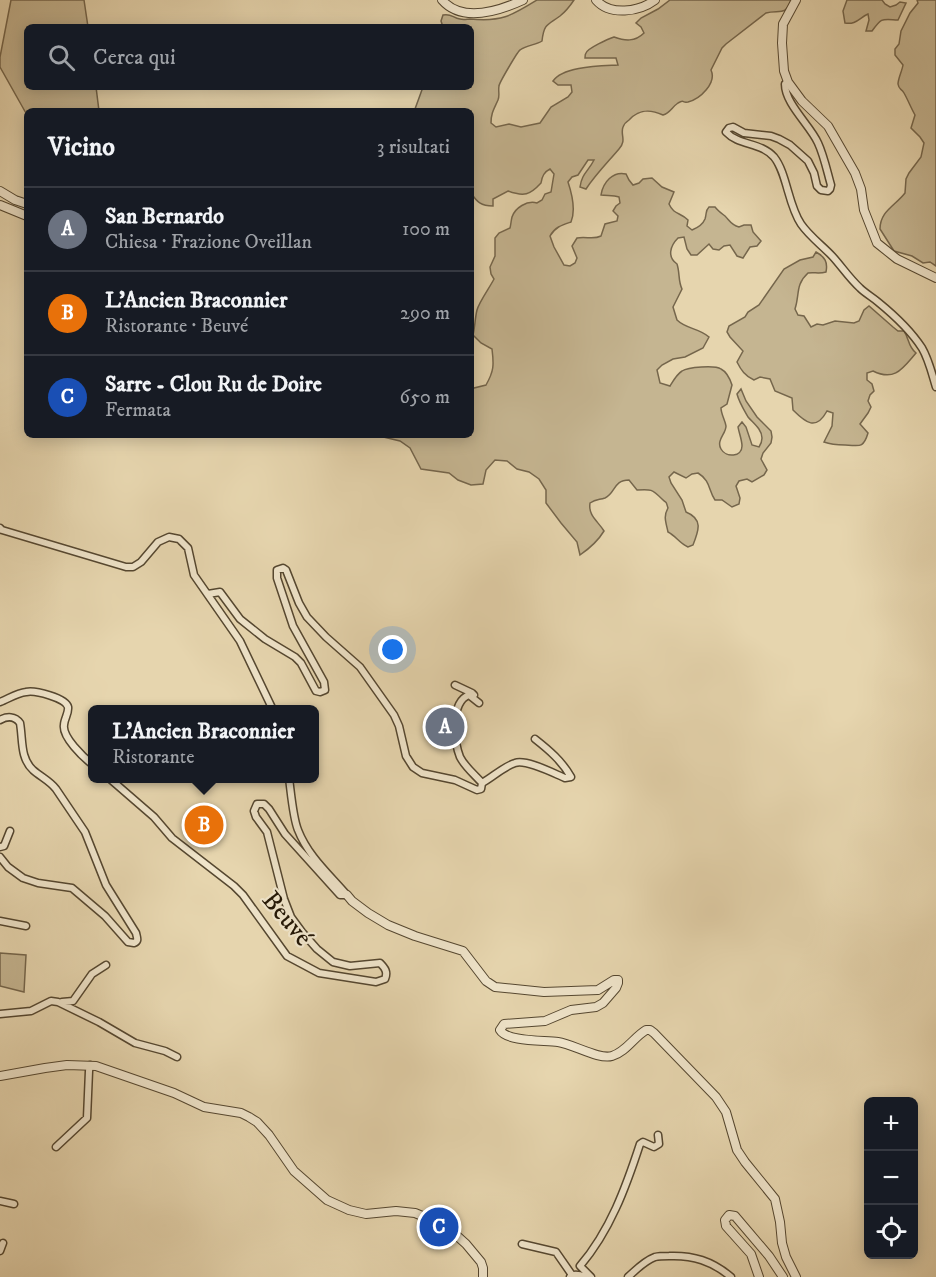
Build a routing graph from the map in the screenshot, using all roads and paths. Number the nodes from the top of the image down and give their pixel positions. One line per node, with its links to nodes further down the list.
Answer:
1 (442, 0): 2 (street)
2 (523, 0)
3 (596, 0): 4 (street)
4 (655, 0)
5 (796, 0): 6 (street)
6 (788, 82): 11 (street); 12 (street)
7 (0, 191): 8 (street)
8 (24, 203)
9 (0, 204): 10 (street)
10 (24, 215)
11 (936, 278)
12 (936, 387)
13 (0, 528): 14 (street)
14 (208, 594): 17 (street); 23 (street)
15 (455, 685): 23 (street)
16 (0, 702): 20 (street)
17 (271, 705)
18 (0, 720): 26 (street)
19 (535, 739): 23 (street)
20 (88, 760)
21 (115, 783): 27 (street, Beuvé)
22 (290, 783): 27 (street)
23 (482, 783)
24 (10, 831): 25 (street)
25 (0, 847)
26 (0, 857)
27 (346, 895): 51 (street)
28 (0, 921): 29 (street)
29 (26, 926)
30 (106, 964): 31 (street)
31 (58, 1002): 32 (street); 33 (street)
32 (0, 1014)
33 (177, 1057)
34 (90, 1065): 35 (street); 37 (street); 44 (street)
35 (0, 1076)
36 (658, 1135): 46 (street)
37 (56, 1147)
38 (0, 1201): 39 (street)
39 (14, 1204)
40 (3, 1243): 42 (street)
41 (522, 1244): 43 (street)
42 (0, 1251)
43 (571, 1276): 45 (street)
44 (483, 1277)
45 (585, 1277)
46 (591, 1277)
47 (628, 1277): 48 (street)
48 (731, 1277)
49 (759, 1277): 50 (street)
50 (783, 1277)
51 (796, 1277)

